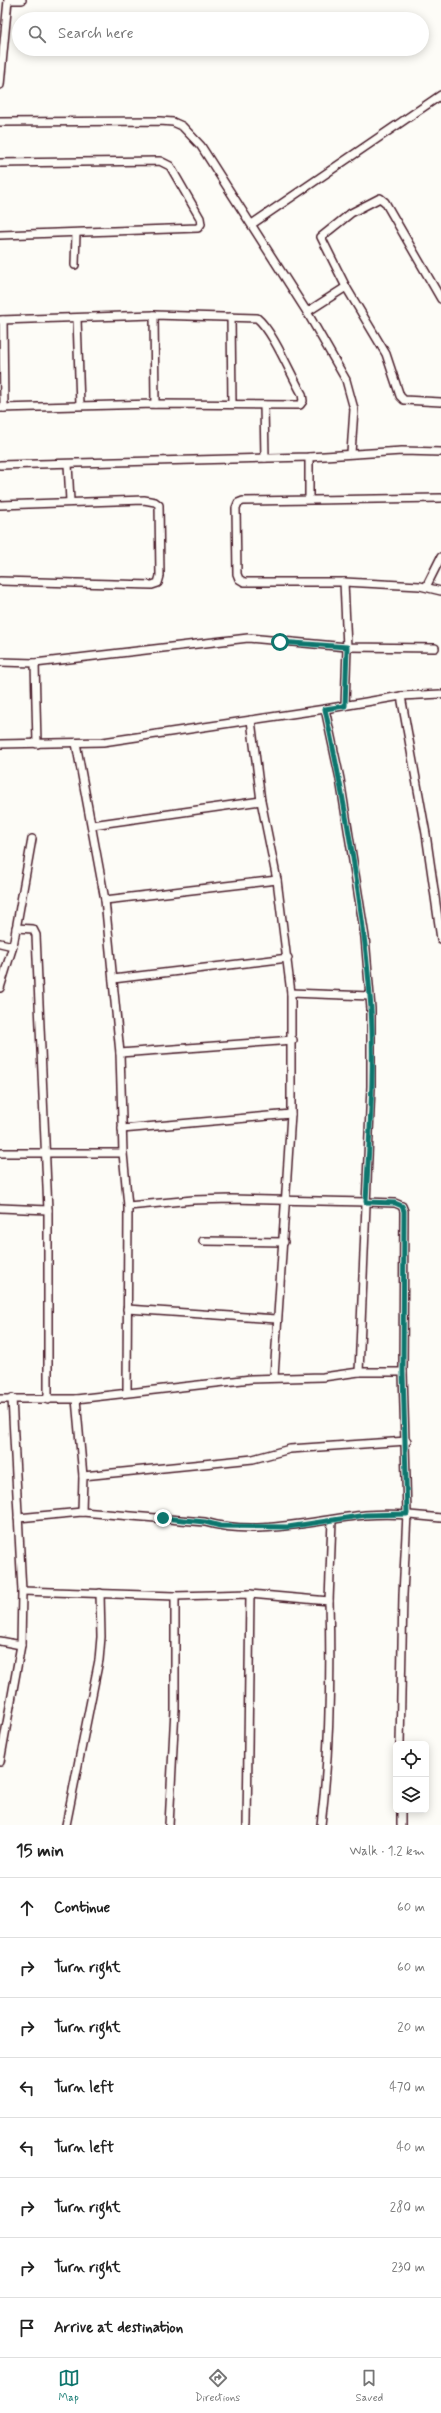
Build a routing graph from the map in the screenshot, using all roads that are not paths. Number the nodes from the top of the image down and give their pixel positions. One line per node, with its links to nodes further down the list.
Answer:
1 (8, 0): 2 (street); 3 (street)
2 (22, 0)
3 (0, 85)
4 (441, 95): 7 (street)
5 (0, 122): 7 (street)
6 (0, 163): 8 (street)
7 (252, 224): 13 (street)
8 (76, 233): 9 (street); 10 (street)
9 (0, 235)
10 (75, 264)
11 (346, 287): 12 (street); 13 (street); 18 (street)
12 (441, 299)
13 (307, 312): 25 (street)
14 (154, 315): 15 (street); 16 (street); 19 (street)
15 (231, 317): 20 (street); 22 (street)
16 (77, 319): 17 (street); 21 (street)
17 (2, 320): 23 (street)
18 (441, 402)
19 (155, 404): 20 (street); 21 (street)
20 (232, 404): 22 (street)
21 (80, 405): 23 (street)
22 (264, 405): 27 (street)
23 (2, 408)
24 (441, 452): 25 (street)
25 (351, 454): 26 (street)
26 (309, 457): 27 (street); 31 (street)
27 (265, 458): 29 (street)
28 (0, 464): 29 (street)
29 (68, 464): 32 (street)
30 (441, 498): 31 (street)
31 (309, 499): 36 (street)
32 (70, 500): 33 (street); 35 (street)
33 (0, 504)
34 (441, 557): 37 (street)
35 (0, 581)
36 (344, 582): 37 (street); 39 (street)
37 (426, 587): 38 (street)
38 (441, 591)
39 (347, 647): 40 (street); 42 (street); 45 (street)
40 (435, 648)
41 (0, 662): 42 (street)
42 (35, 663): 50 (street)
43 (441, 694): 44 (street)
44 (401, 696): 45 (street); 57 (street)
45 (345, 706): 46 (street)
46 (325, 709): 47 (street); 64 (street)
47 (250, 720): 48 (street); 51 (street)
48 (76, 743): 50 (street); 52 (street)
49 (0, 744): 50 (street)
50 (37, 744)
51 (261, 801): 52 (street); 54 (street)
52 (92, 825): 55 (street)
53 (32, 839): 56 (street)
54 (277, 880): 55 (street); 60 (street)
55 (105, 900): 61 (street)
56 (16, 928): 59 (street); 71 (street)
57 (441, 939)
58 (0, 943): 59 (street)
59 (13, 946): 62 (street)
60 (288, 958): 61 (street); 63 (street)
61 (114, 979): 66 (street)
62 (0, 988)
63 (291, 993): 64 (street); 65 (street)
64 (370, 996): 73 (street)
65 (293, 1040): 66 (street); 67 (street)
66 (120, 1053): 68 (street)
67 (291, 1114): 68 (street); 72 (street)
68 (122, 1129): 70 (street)
69 (0, 1153): 71 (street)
70 (123, 1153): 71 (street); 74 (street)
71 (45, 1154): 76 (street)
72 (285, 1200): 73 (street); 74 (street); 78 (street)
73 (366, 1202): 81 (street); 82 (street)
74 (128, 1206): 79 (street)
75 (0, 1208): 76 (street)
76 (48, 1210): 88 (street)
77 (203, 1240): 78 (street)
78 (284, 1242): 80 (street)
79 (127, 1309): 80 (street); 84 (street)
80 (277, 1319): 83 (street)
81 (359, 1372): 82 (street); 83 (street)
82 (403, 1372): 89 (street)
83 (274, 1377): 84 (street)
84 (127, 1391): 86 (street)
85 (12, 1398): 87 (street); 88 (street); 93 (street)
86 (76, 1398): 88 (street); 90 (street)
87 (0, 1399)
88 (48, 1400)
89 (407, 1441): 90 (street); 92 (street)
90 (83, 1476): 91 (street)
91 (82, 1512): 93 (street); 95 (street)
92 (407, 1514): 94 (street); 95 (street); 103 (street)
93 (18, 1518): 96 (street)
94 (441, 1518)
95 (332, 1520): 100 (street)
96 (22, 1591): 97 (street); 102 (street)
97 (100, 1593): 99 (street); 106 (street)
98 (250, 1594): 99 (street); 100 (street); 108 (street)
99 (175, 1596): 107 (street)
100 (329, 1600): 109 (street)
101 (0, 1640): 102 (street)
102 (21, 1645): 104 (street)
103 (400, 1741)
104 (0, 1762)
105 (401, 1813): 110 (street)
106 (66, 1825)
107 (170, 1825)
108 (247, 1825)
109 (321, 1825)
110 (401, 1825)

